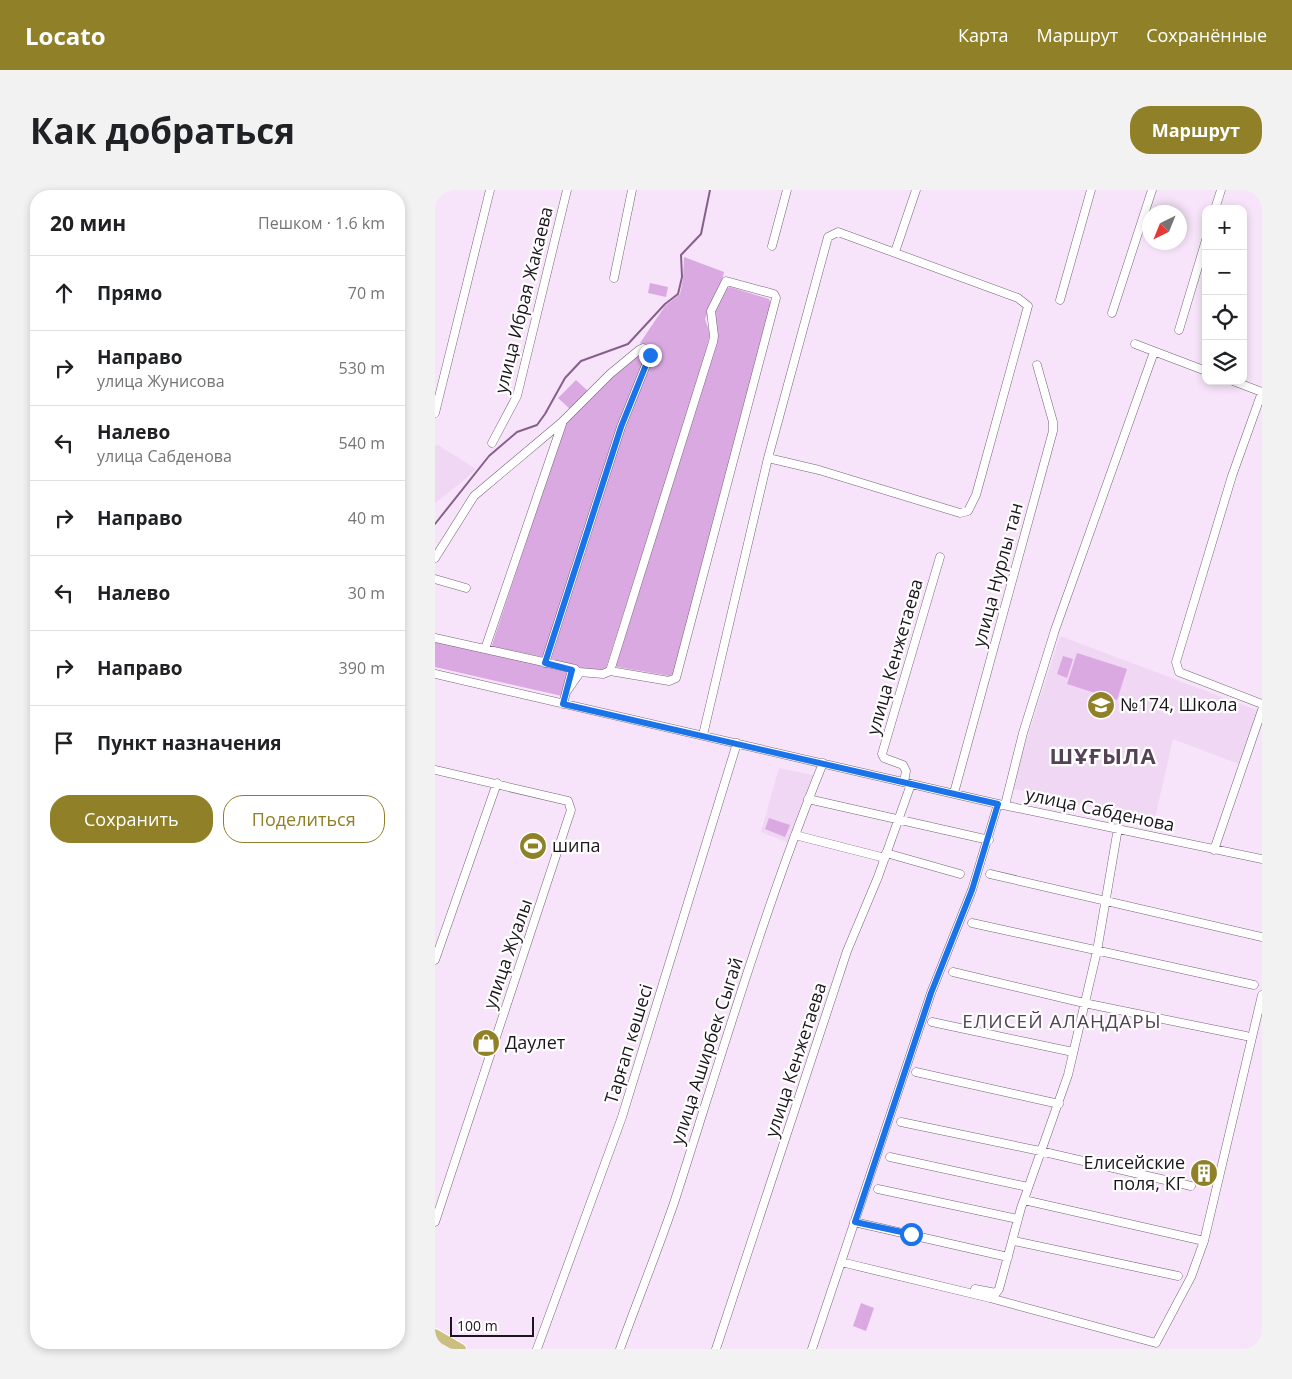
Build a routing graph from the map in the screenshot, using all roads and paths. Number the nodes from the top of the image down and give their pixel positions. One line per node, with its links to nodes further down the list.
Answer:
1 (490, 190): 23 (street)
2 (567, 190): 25 (street, улица Ибрая Жакаева)
3 (632, 190): 13 (street)
4 (787, 190): 10 (street)
5 (916, 190): 12 (street)
6 (1091, 190): 14 (street)
7 (1151, 190): 15 (street)
8 (1221, 190): 9 (street)
9 (1216, 205)
10 (772, 246)
11 (1203, 250): 16 (street)
12 (895, 252): 26 (street); 26 (street)
13 (614, 278)
14 (1060, 300)
15 (1112, 313)
16 (1179, 330)
17 (1135, 344): 18 (street)
18 (1154, 352): 20 (street); 48 (street)
19 (1037, 365): 46 (street, улица Нурлы тан)
20 (1202, 370)
21 (1244, 385): 22 (street)
22 (1262, 392): 38 (street)
23 (435, 413)
24 (562, 422): 28 (street); 32 (street); 33 (street)
25 (492, 443)
26 (768, 458): 40 (street)
27 (940, 556): 45 (street, улица Кенжетаева)
28 (435, 558)
29 (435, 579): 30 (street)
30 (465, 588)
31 (435, 638): 32 (street)
32 (485, 649): 33 (street)
33 (545, 663): 34 (street)
34 (576, 671): 35 (street); 37 (street)
35 (610, 671): 35 (street)
36 (435, 674): 37 (street, улица Сабденова)
37 (563, 704): 40 (street, улица Сабденова)
38 (1262, 704)
39 (1262, 710): 53 (street)
40 (703, 735): 41 (street, улица Сабденова)
41 (737, 743): 42 (street, улица Сабденова); 92 (street, Тарғап көшесі)
42 (823, 763): 45 (street, улица Сабденова); 47 (street, улица Аширбек Сыгай)
43 (435, 770): 44 (street)
44 (497, 783): 62 (street); 80 (street, улица Жуалы)
45 (907, 783): 46 (street, улица Сабденова); 49 (street, улица Кенжетаева)
46 (954, 793): 48 (street, улица Сабденова)
47 (808, 799): 49 (street); 51 (street, улица Аширбек Сыгай)
48 (1002, 804): 50 (street, улица Сабденова); 52 (street)
49 (898, 819): 52 (street); 54 (street, улица Кенжетаева)
50 (1119, 828): 53 (street, улица Сабденова); 58 (street)
51 (795, 836): 54 (street); 93 (street, улица Аширбек Сыгай)
52 (989, 840): 81 (street)
53 (1214, 850): 55 (street, улица Сабденова)
54 (886, 856): 56 (street); 94 (street, улица Кенжетаева)
55 (1262, 859)
56 (961, 874)
57 (990, 874): 58 (street)
58 (1106, 900): 60 (street); 61 (street)
59 (972, 923): 61 (street)
60 (1262, 937)
61 (1097, 952): 64 (street); 66 (street)
62 (435, 960)
63 (953, 972): 66 (street)
64 (1254, 985)
65 (1262, 995): 83 (street)
66 (1084, 1003): 68 (street); 69 (street)
67 (932, 1022): 69 (street)
68 (1246, 1036)
69 (1073, 1052): 71 (street)
70 (916, 1072): 71 (street)
71 (1059, 1104): 73 (street)
72 (901, 1122): 73 (street)
73 (1040, 1151): 75 (street); 76 (street)
74 (890, 1157): 76 (street)
75 (1191, 1186)
76 (1028, 1187): 78 (street)
77 (878, 1189): 79 (street)
78 (1024, 1200): 79 (street); 83 (street)
79 (1018, 1219): 82 (street)
80 (435, 1222)
81 (855, 1222): 84 (street); 85 (street)
82 (1014, 1241): 84 (street); 86 (street)
83 (1203, 1241): 89 (street)
84 (1008, 1257): 85 (street)
85 (842, 1260): 89 (street); 95 (street)
86 (1178, 1276)
87 (435, 1334): 91 (main road)
88 (435, 1346): 90 (main road)
89 (1155, 1346)
90 (440, 1349)
91 (461, 1349)
92 (537, 1349)
93 (619, 1349)
94 (716, 1349)
95 (812, 1349)

